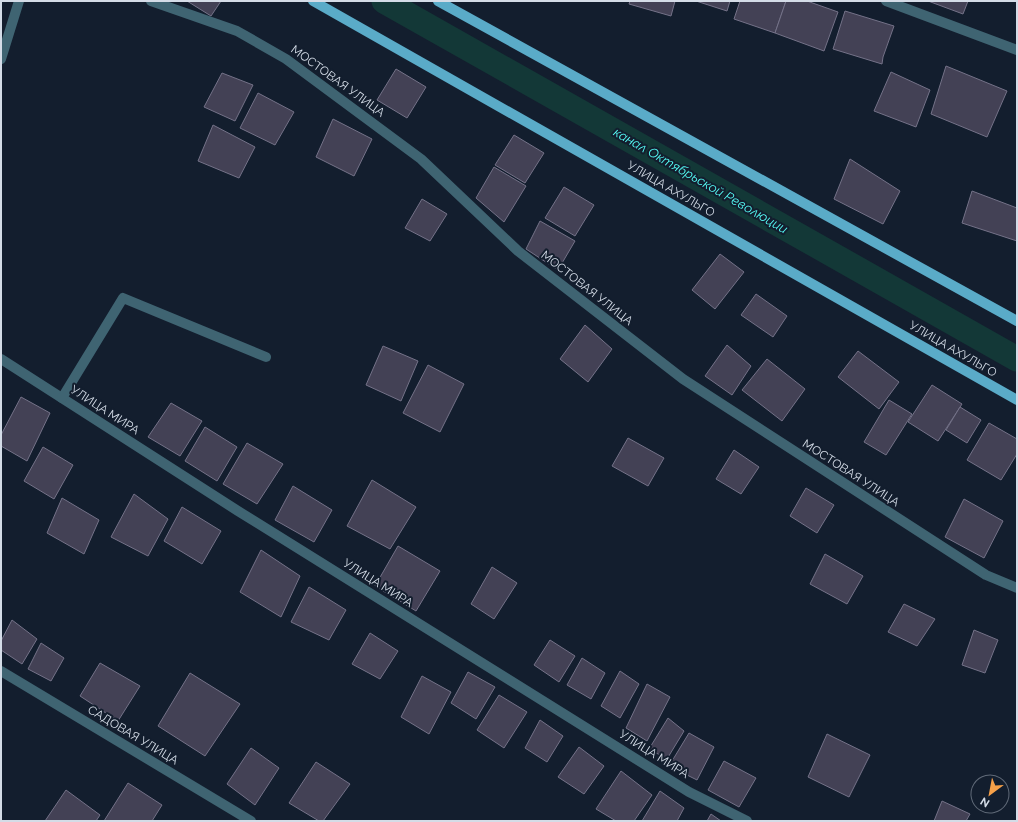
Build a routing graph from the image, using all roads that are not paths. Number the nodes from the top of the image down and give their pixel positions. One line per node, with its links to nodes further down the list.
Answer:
1 (19, 1): 7 (street)
2 (151, 1): 13 (street, МОСТОВАЯ УЛИЦА)
3 (313, 1): 12 (main road, УЛИЦА АХУЛЬГО)
4 (438, 1): 8 (main road)
5 (886, 1): 6 (street)
6 (1017, 50)
7 (1, 59)
8 (1017, 321)
9 (266, 357): 11 (street)
10 (1, 359): 11 (street, УЛИЦА МИРА)
11 (62, 398): 16 (street, УЛИЦА МИРА)
12 (1017, 400)
13 (1017, 588)
14 (1, 671): 15 (street, САДОВАЯ УЛИЦА)
15 (251, 821)
16 (747, 821)

